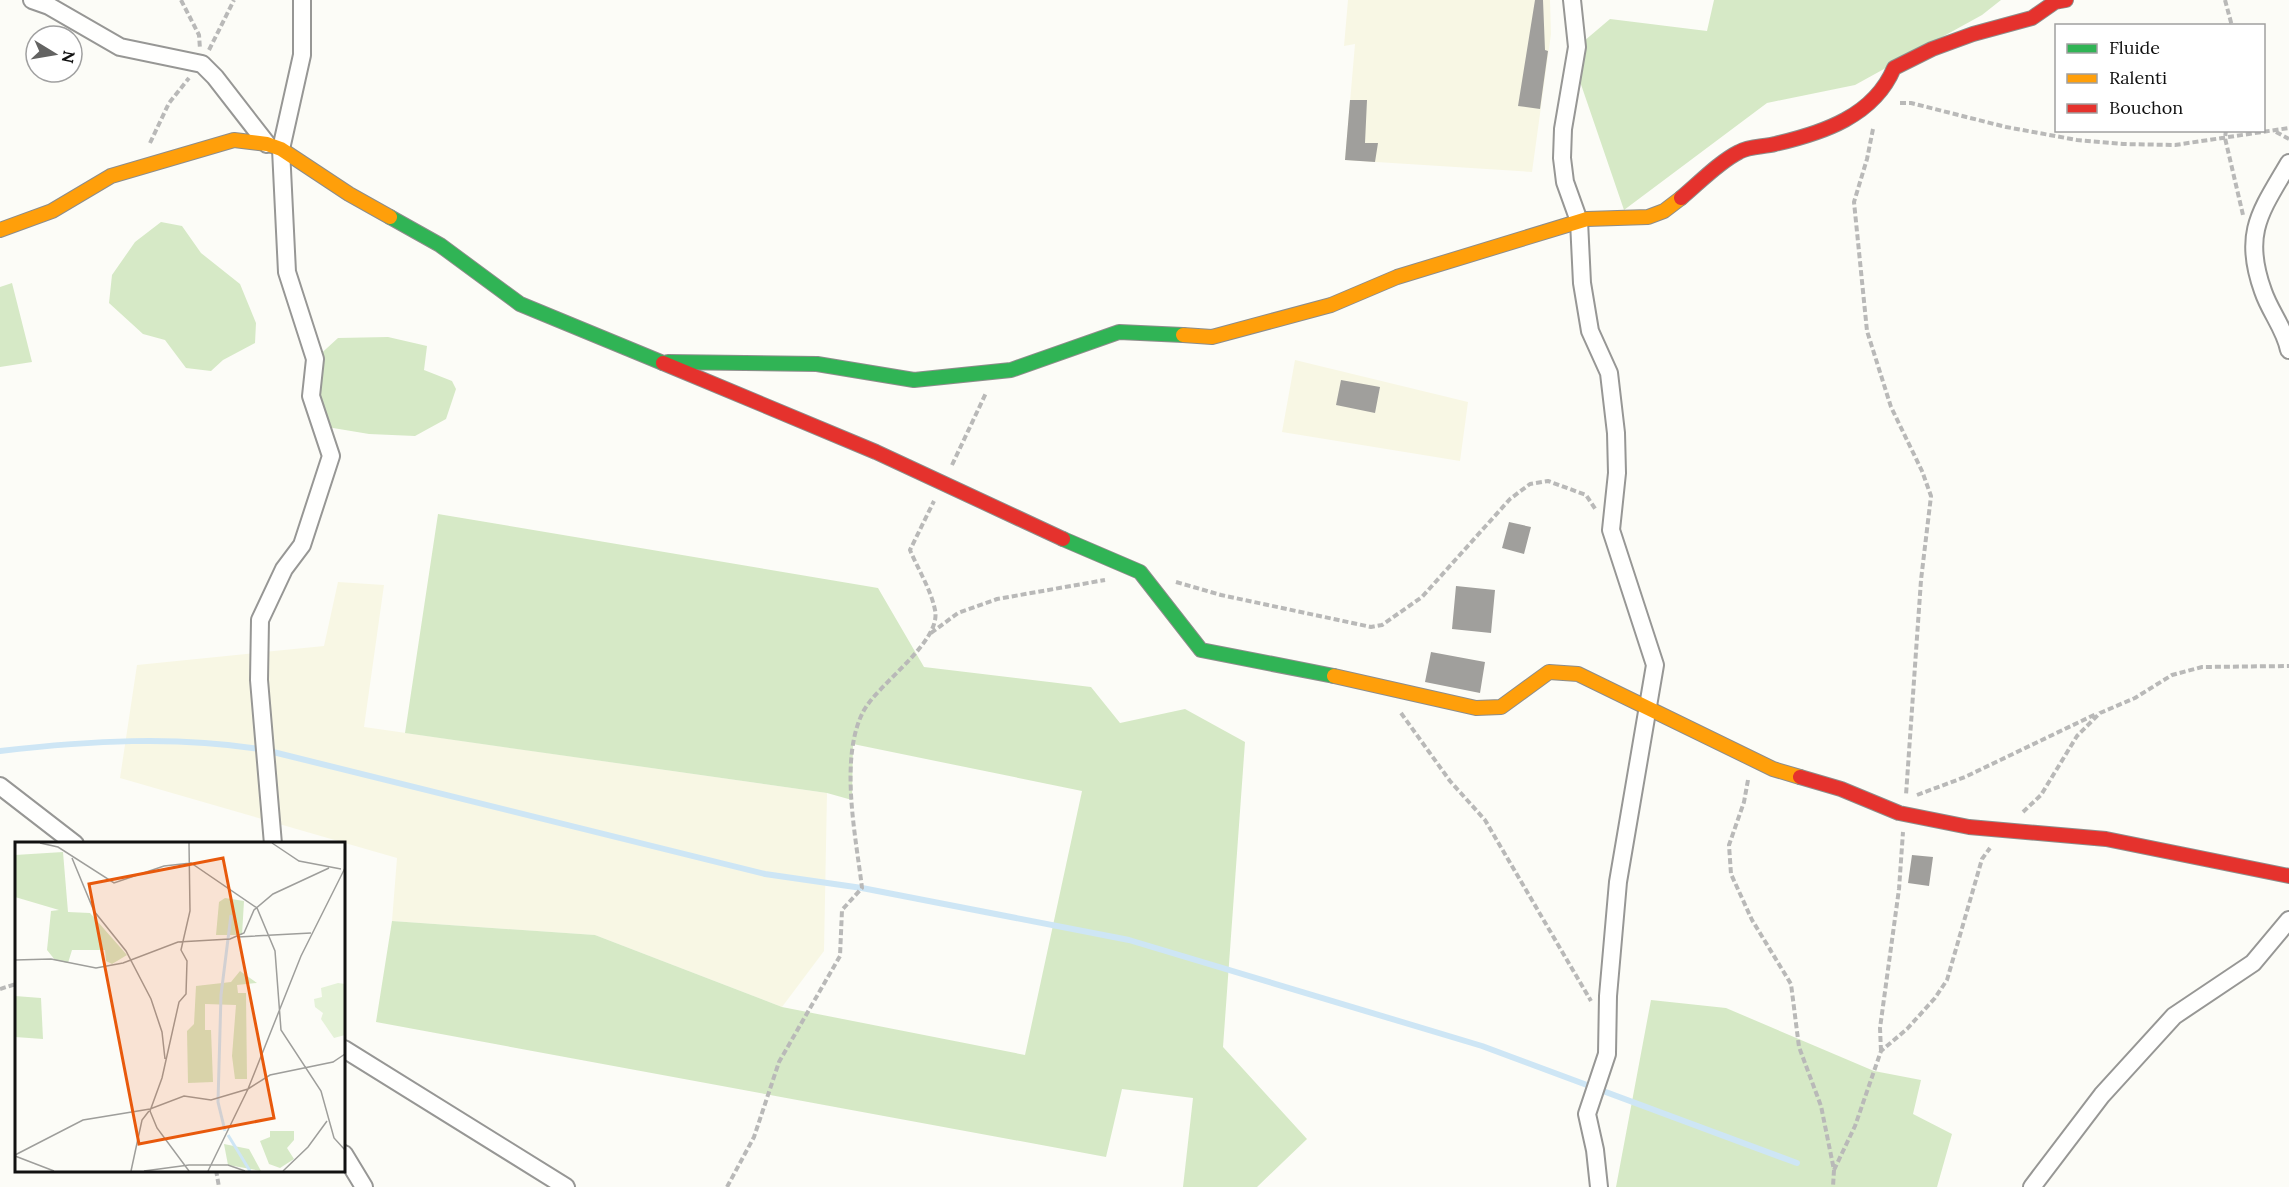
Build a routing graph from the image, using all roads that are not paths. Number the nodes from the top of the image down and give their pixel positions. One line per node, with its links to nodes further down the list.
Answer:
1 (32, 0): 5 (street)
2 (302, 0): 5 (street)
3 (1572, 0): 7 (street)
4 (2066, 0): 7 (street)
5 (274, 147): 8 (street); 10 (street); 14 (street)
6 (2289, 163): 9 (street)
7 (1579, 221): 10 (street); 11 (street)
8 (0, 230)
9 (2289, 350)
10 (659, 362): 11 (street)
11 (1648, 706): 15 (street); 19 (street)
12 (0, 786): 13 (street)
13 (74, 842)
14 (273, 842)
15 (2289, 876)
16 (2289, 920): 23 (street)
17 (345, 1050): 21 (street)
18 (345, 1156): 20 (street)
19 (1597, 1179): 22 (street)
20 (364, 1187)
21 (566, 1187)
22 (1591, 1187)
23 (2032, 1187)

